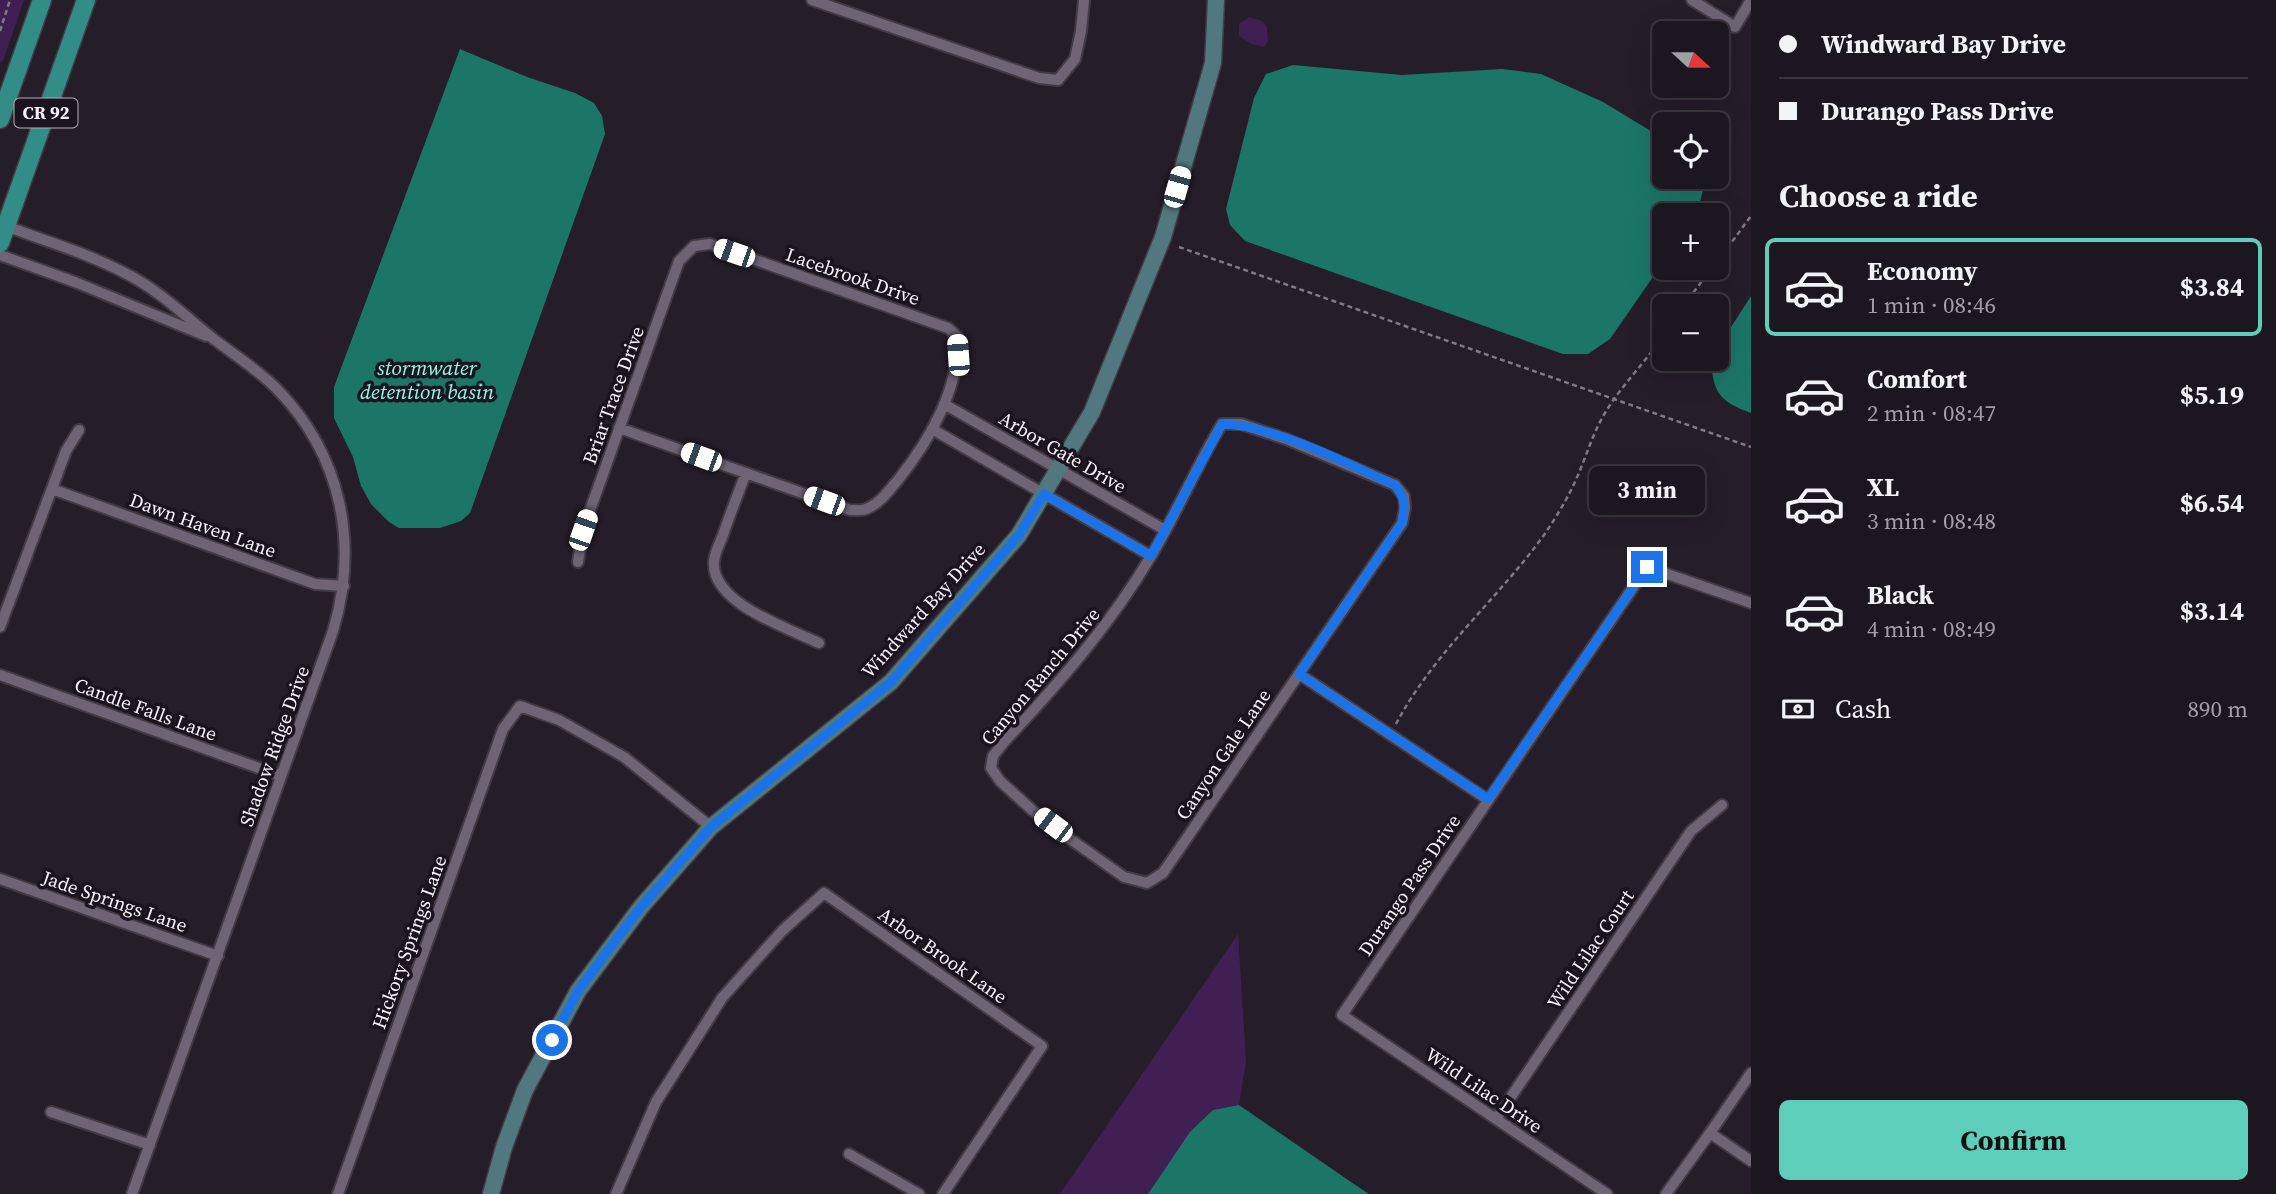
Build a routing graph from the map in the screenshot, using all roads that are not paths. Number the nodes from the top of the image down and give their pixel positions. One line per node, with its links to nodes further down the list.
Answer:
1 (42, 0): 8 (main road, CR 92)
2 (86, 0): 9 (main road, CR 92)
3 (812, 0): 4 (street)
4 (1084, 0)
5 (1216, 0): 18 (street, Windward Bay Drive)
6 (1692, 0): 7 (street)
7 (1751, 0)
8 (0, 119)
9 (2, 231): 12 (street, Shadow Ridge Drive)
10 (694, 246): 13 (street, Lacebrook Drive); 15 (street, Briar Trace Drive)
11 (0, 255): 12 (street, Shadow Ridge Drive)
12 (215, 340): 25 (street, Shadow Ridge Drive)
13 (944, 404): 16 (street); 18 (street, Arbor Gate Drive)
14 (1222, 424): 22 (street, Canyon Ranch Drive); 29 (street, Canyon Gale Lane)
15 (620, 428): 19 (street); 24 (street, Briar Trace Drive)
16 (932, 429): 19 (street); 21 (street)
17 (79, 430): 20 (street)
18 (1058, 469): 21 (street, Windward Bay Drive); 22 (street, Arbor Gate Drive)
19 (746, 473): 28 (street)
20 (52, 489): 25 (street, Dawn Haven Lane); 27 (street)
21 (1044, 494): 23 (street); 34 (street, Windward Bay Drive)
22 (1165, 530): 23 (street, Canyon Ranch Drive)
23 (1151, 556): 36 (street, Canyon Ranch Drive)
24 (578, 562)
25 (344, 586): 31 (street, Shadow Ridge Drive)
26 (1751, 603): 32 (street, Durango Pass Drive)
27 (0, 627)
28 (820, 643)
29 (1299, 674): 32 (street); 36 (street, Canyon Gale Lane)
30 (0, 675): 31 (street, Candle Falls Lane)
31 (281, 776): 37 (street, Shadow Ridge Drive)
32 (1488, 799): 38 (street, Durango Pass Drive)
33 (1722, 805): 41 (street, Wild Lilac Court)
34 (711, 827): 47 (street, Hickory Springs Lane); 48 (street, Windward Bay Drive)
35 (0, 879): 37 (street, Jade Springs Lane)
36 (1147, 883)
37 (218, 956): 43 (street, Shadow Ridge Drive)
38 (1342, 1015): 41 (street, Wild Lilac Drive)
39 (1751, 1073): 42 (street)
40 (51, 1112): 43 (street)
41 (1496, 1119): 52 (street, Wild Lilac Drive)
42 (1710, 1133): 45 (street); 53 (street)
43 (150, 1144): 46 (street, Shadow Ridge Drive)
44 (849, 1154): 50 (street)
45 (1751, 1161)
46 (132, 1194)
47 (338, 1194)
48 (491, 1194)
49 (615, 1194): 51 (street, Arbor Brook Lane)
50 (919, 1194)
51 (943, 1194)
52 (1607, 1194)
53 (1666, 1194)

